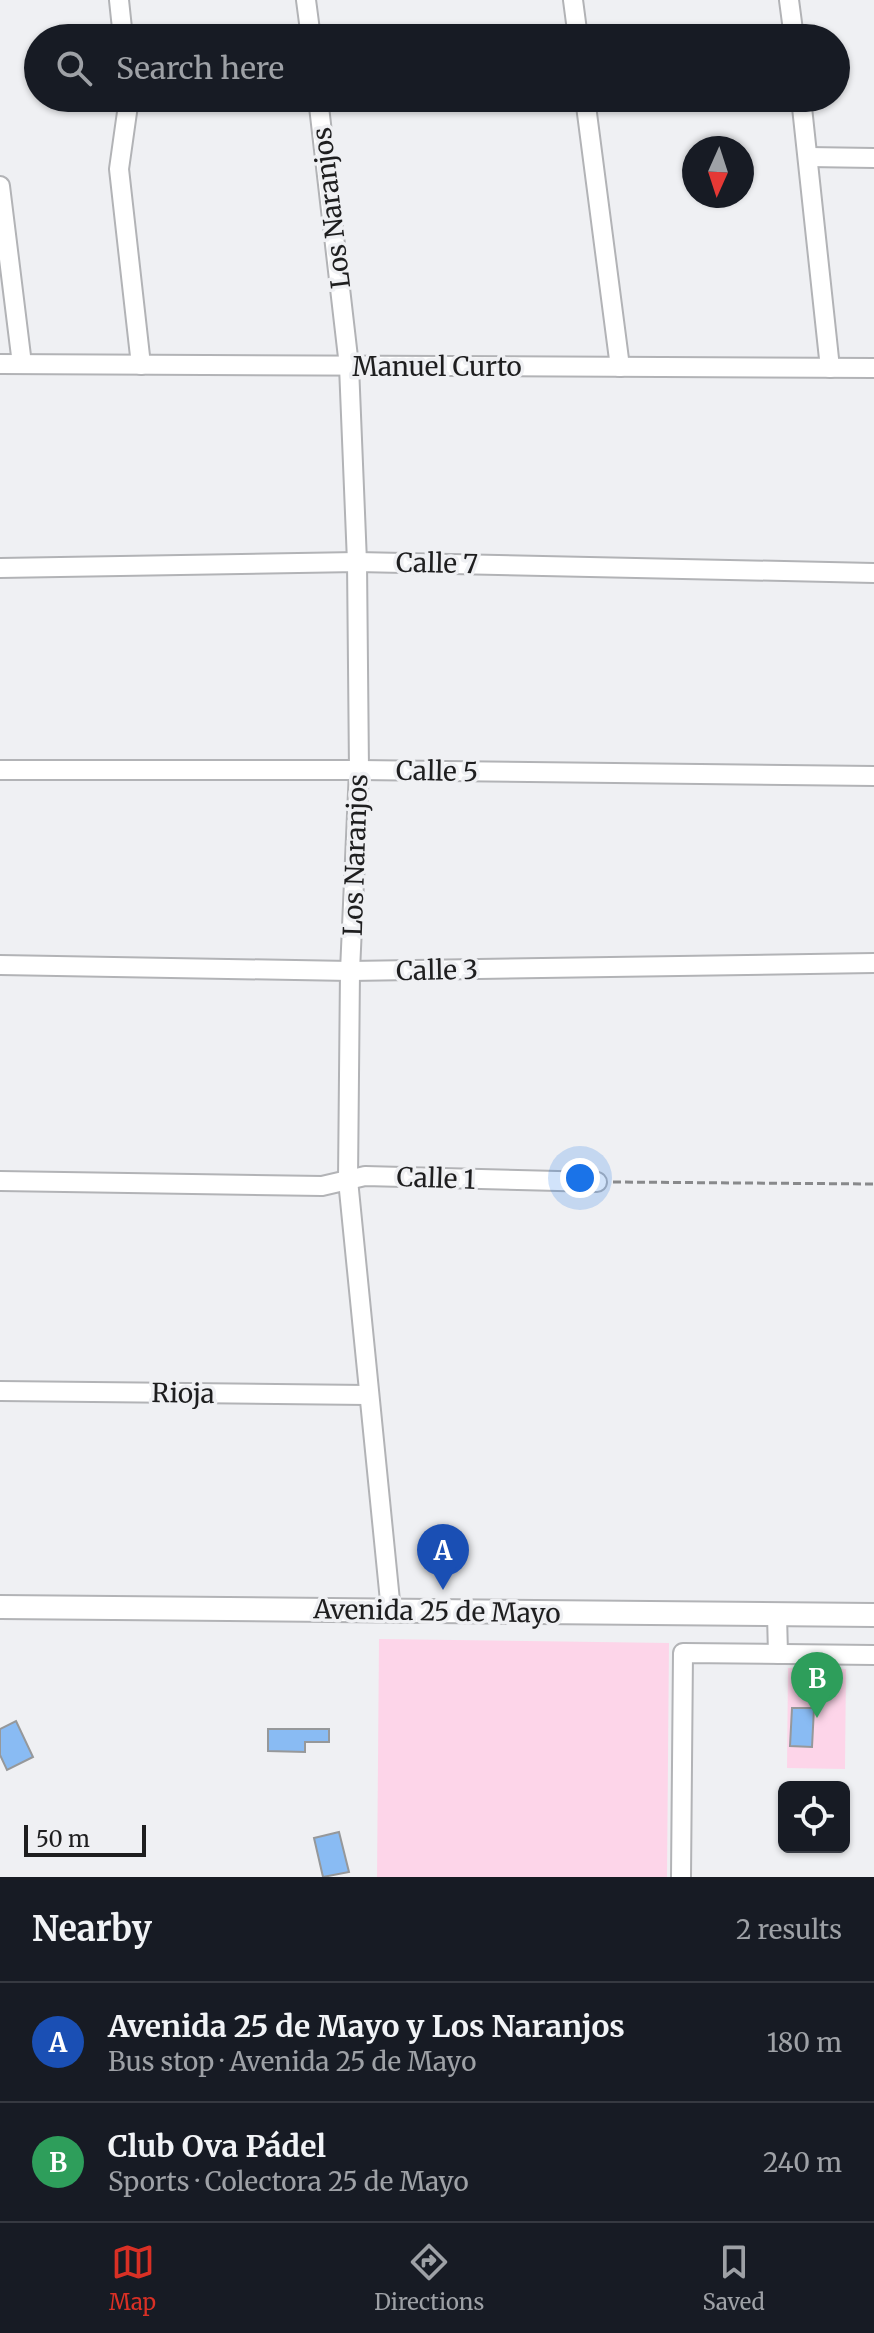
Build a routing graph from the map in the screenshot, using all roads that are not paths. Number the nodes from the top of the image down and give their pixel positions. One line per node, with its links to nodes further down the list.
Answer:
1 (119, 0): 5 (street)
2 (306, 0): 6 (street)
3 (573, 0): 7 (street)
4 (789, 0): 8 (street)
5 (122, 24)
6 (309, 24)
7 (576, 24)
8 (792, 24)
9 (127, 112): 18 (street)
10 (320, 112): 19 (street, Los Naranjos)
11 (587, 112): 20 (street)
12 (803, 112): 13 (street)
13 (808, 157): 14 (street); 21 (street)
14 (874, 158)
15 (0, 186): 17 (street)
16 (0, 364): 17 (street, Manuel Curto)
17 (22, 364): 18 (street, Manuel Curto)
18 (141, 365): 19 (street, Manuel Curto)
19 (349, 366): 20 (street, Manuel Curto); 23 (street, Los Naranjos)
20 (620, 367): 21 (street, Manuel Curto)
21 (830, 368): 22 (street, Manuel Curto)
22 (874, 368)
23 (357, 562): 24 (street, Calle 7); 25 (street, Calle 7); 27 (street, Los Naranjos)
24 (0, 568)
25 (874, 573)
26 (0, 770): 27 (street, Calle 5)
27 (359, 770): 28 (street, Calle 5); 31 (street, Los Naranjos)
28 (874, 776)
29 (874, 963): 31 (street, Calle 3)
30 (0, 965): 31 (street, Calle 3)
31 (350, 971): 32 (street, Los Naranjos)
32 (348, 1180): 33 (street, Calle 1); 34 (street, Calle 1); 36 (street, Los Naranjos)
33 (0, 1181)
34 (597, 1182)
35 (0, 1391): 36 (street, Rioja)
36 (367, 1395): 38 (street, Los Naranjos)
37 (0, 1607): 38 (main road, Avenida 25 de Mayo)
38 (391, 1611): 39 (main road, Avenida 25 de Mayo)
39 (777, 1615): 40 (main road, Avenida 25 de Mayo); 41 (street)
40 (874, 1615)
41 (778, 1654): 42 (street); 43 (street)
42 (874, 1655)
43 (681, 1877)

